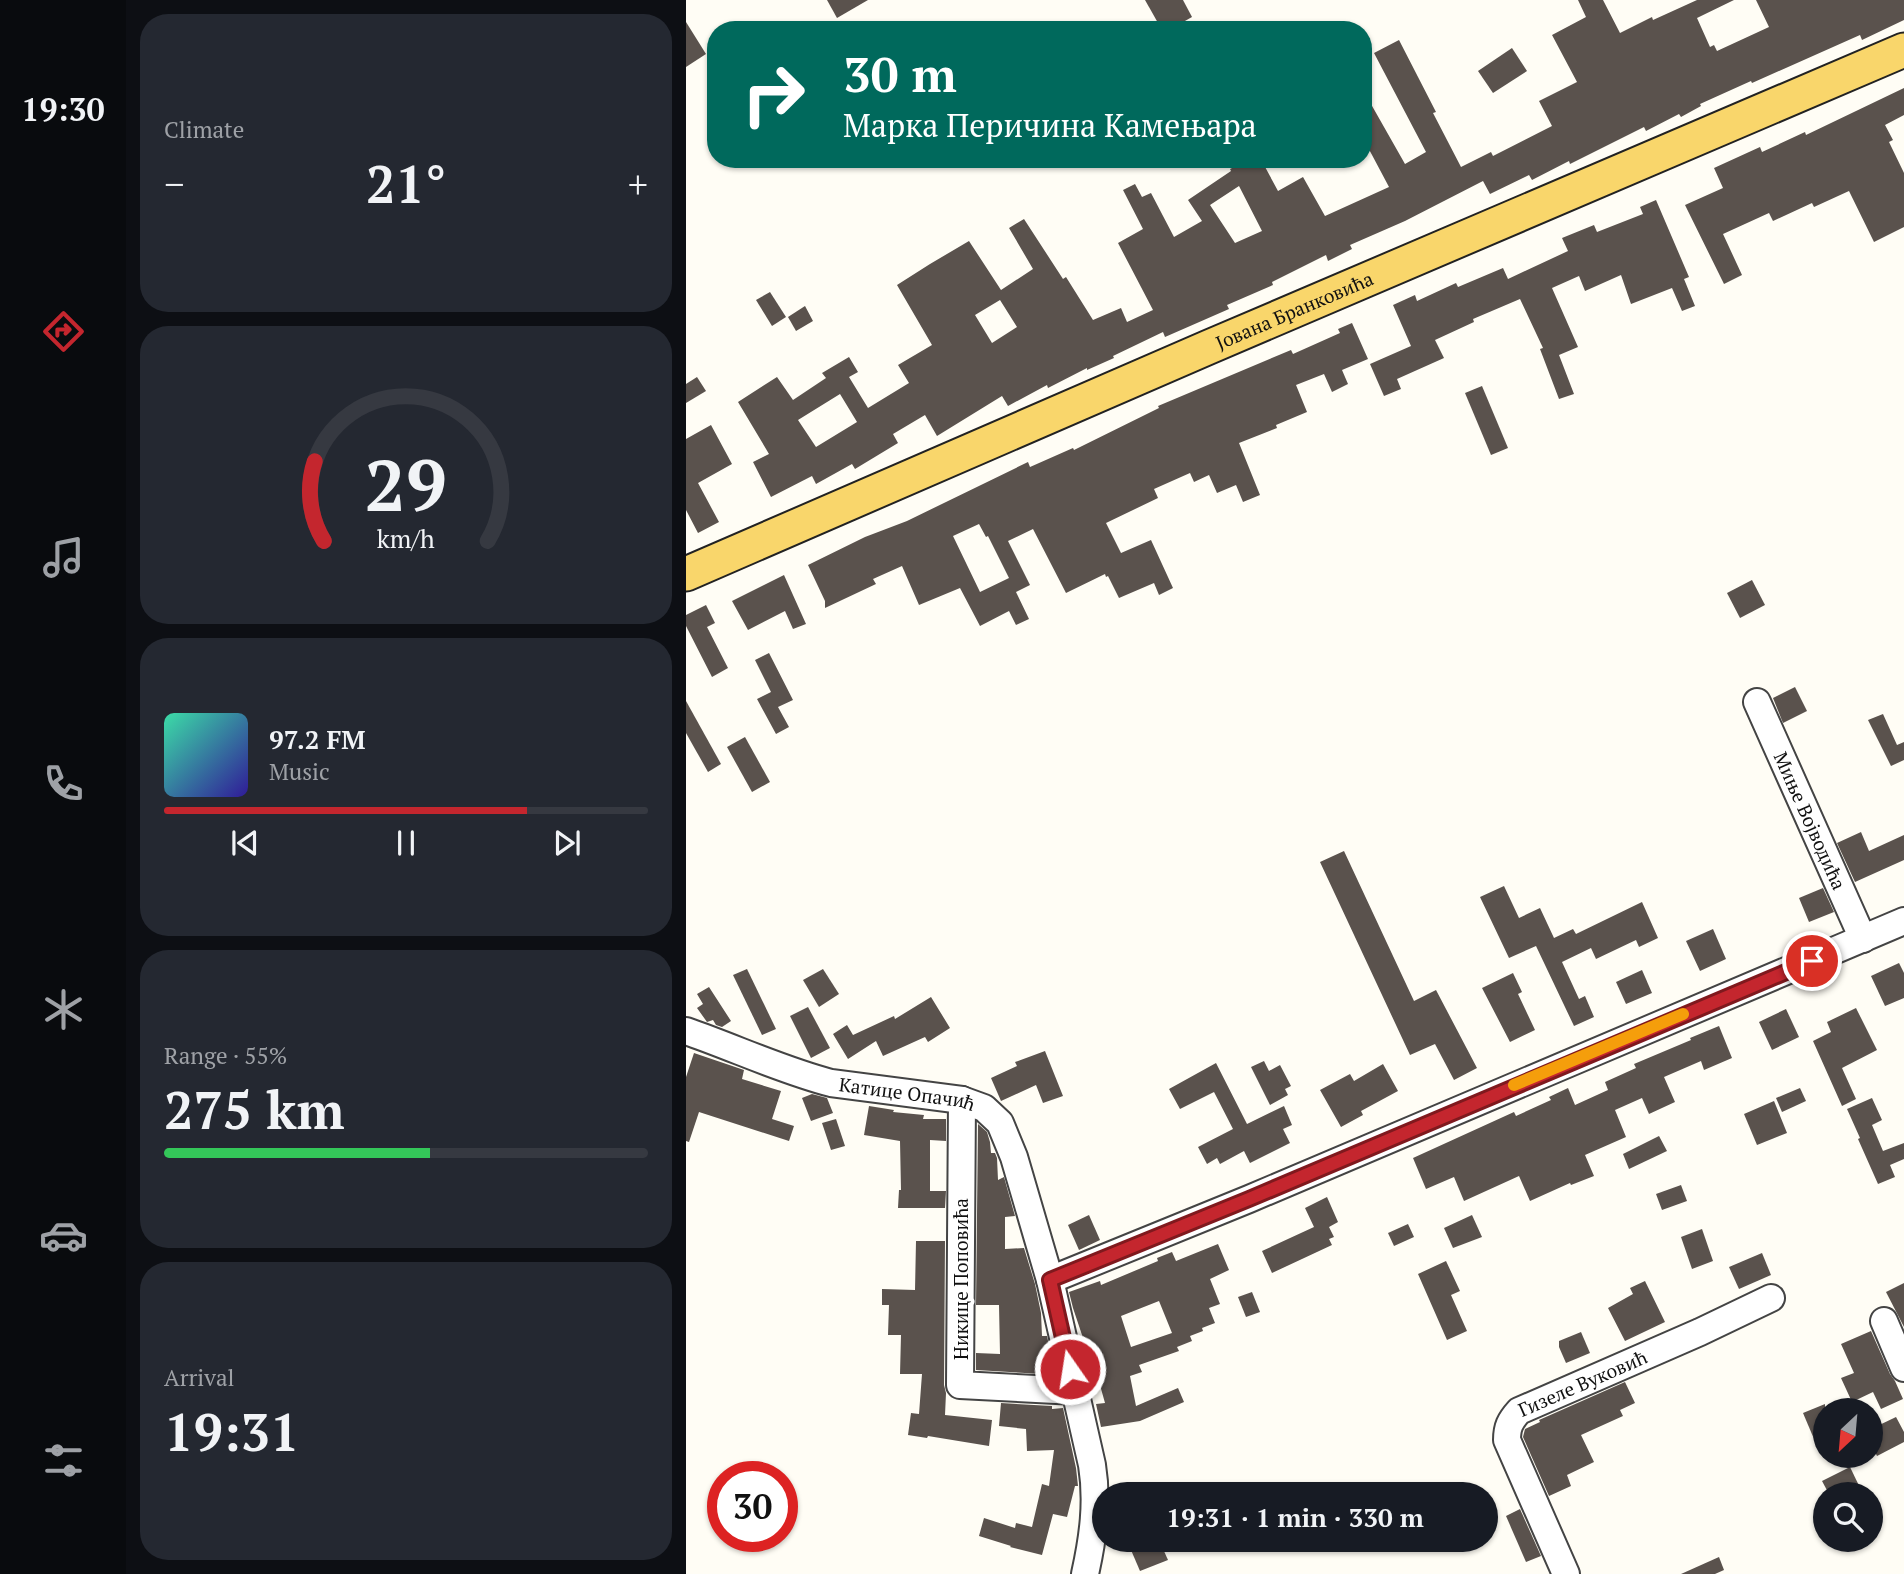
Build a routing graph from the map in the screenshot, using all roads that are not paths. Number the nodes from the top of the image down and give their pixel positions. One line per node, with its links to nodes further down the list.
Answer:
1 (1904, 50): 2 (main road, Јована Бранковића)
2 (686, 573)
3 (1757, 702): 5 (street, Миње Војводића)
4 (1904, 921): 5 (street)
5 (1863, 939): 8 (street)
6 (686, 1031): 7 (street, Катице Опачић)
7 (962, 1100): 8 (street, Катице Опачић); 12 (street, Никице Поповића)
8 (1050, 1280): 12 (street, Катице Опачић)
9 (1771, 1298): 14 (street, Гизеле Вуковић)
10 (1884, 1321): 11 (street)
11 (1904, 1368)
12 (1076, 1391): 13 (street, Катице Опачић)
13 (1085, 1574)
14 (1566, 1574)

